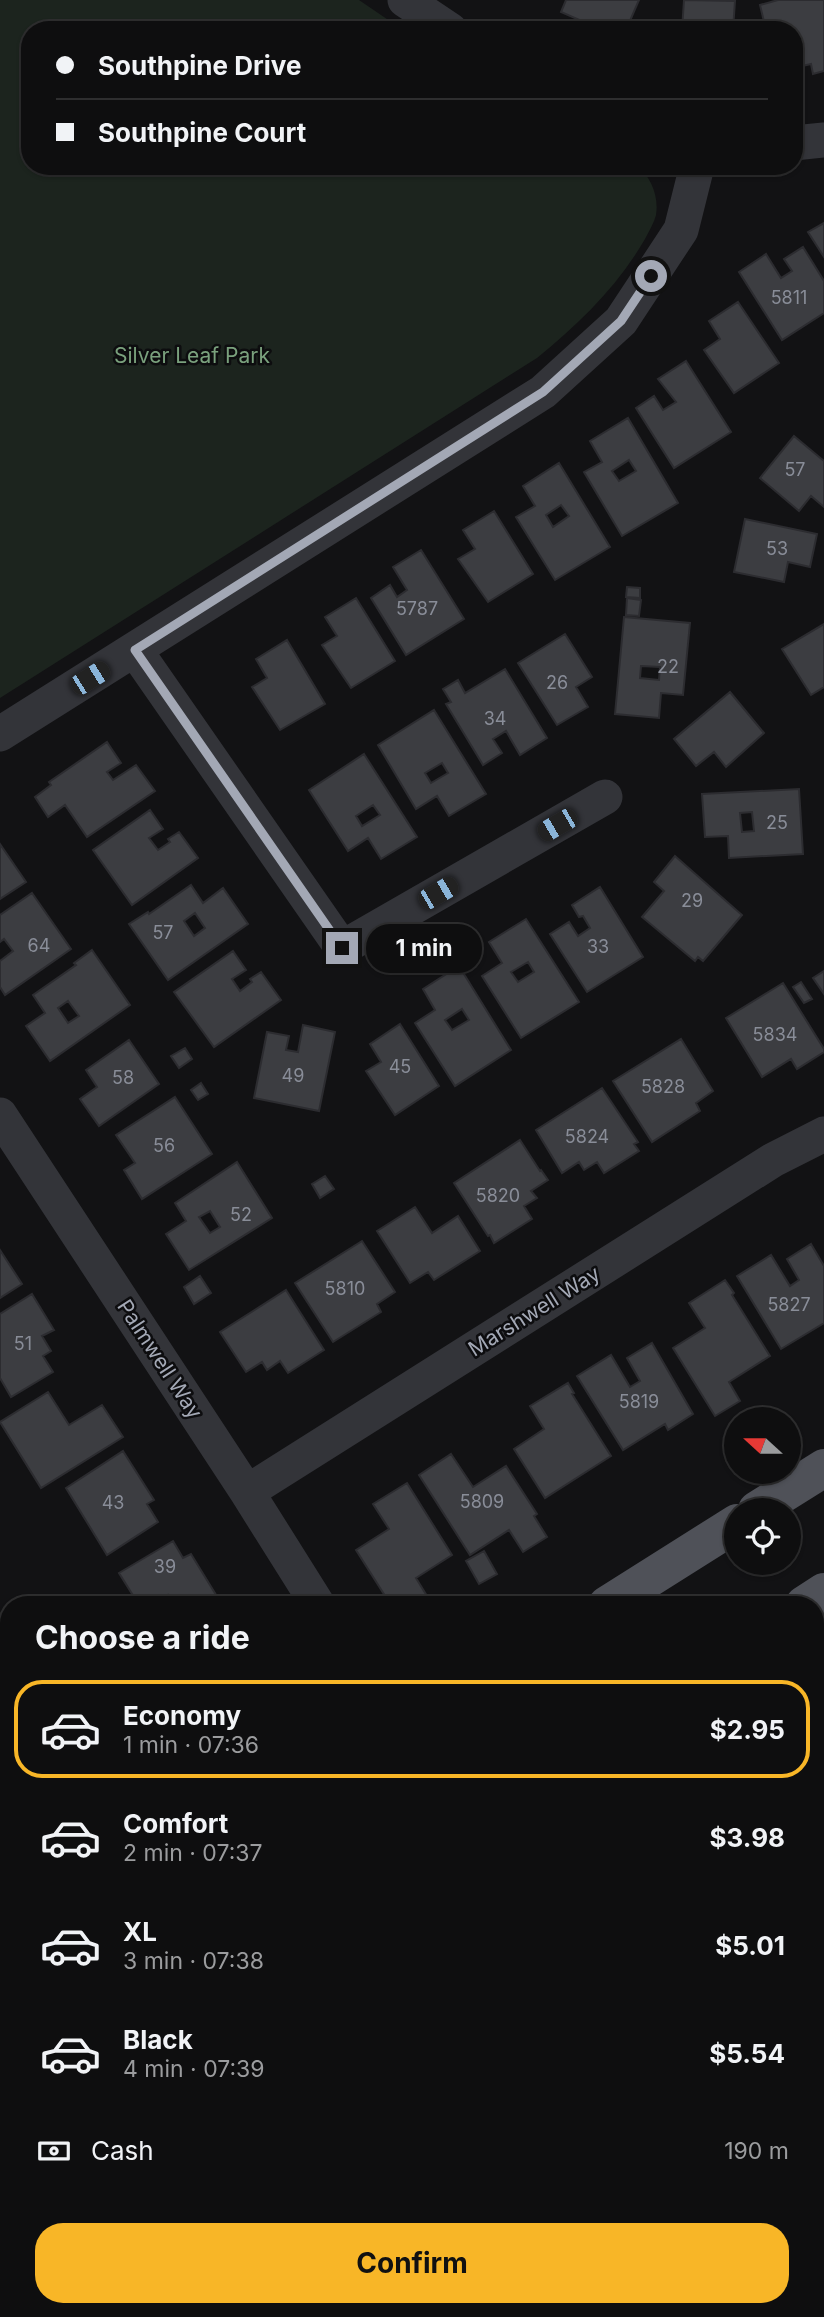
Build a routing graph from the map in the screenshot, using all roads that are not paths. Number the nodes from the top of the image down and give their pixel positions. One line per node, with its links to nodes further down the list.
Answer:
1 (405, 0): 2 (street)
2 (436, 21)
3 (824, 140): 4 (street)
4 (803, 142)
5 (695, 175): 6 (street)
6 (135, 650): 7 (street); 8 (street)
7 (0, 734)
8 (605, 797)
9 (3, 1127): 12 (street, Palmwell Way)
10 (824, 1134): 12 (street, Marshwell Way)
11 (824, 1468): 13 (main road)
12 (247, 1492): 15 (street, Palmwell Way)
13 (776, 1498)
14 (724, 1531): 16 (main road)
15 (312, 1596)
16 (621, 1596)

